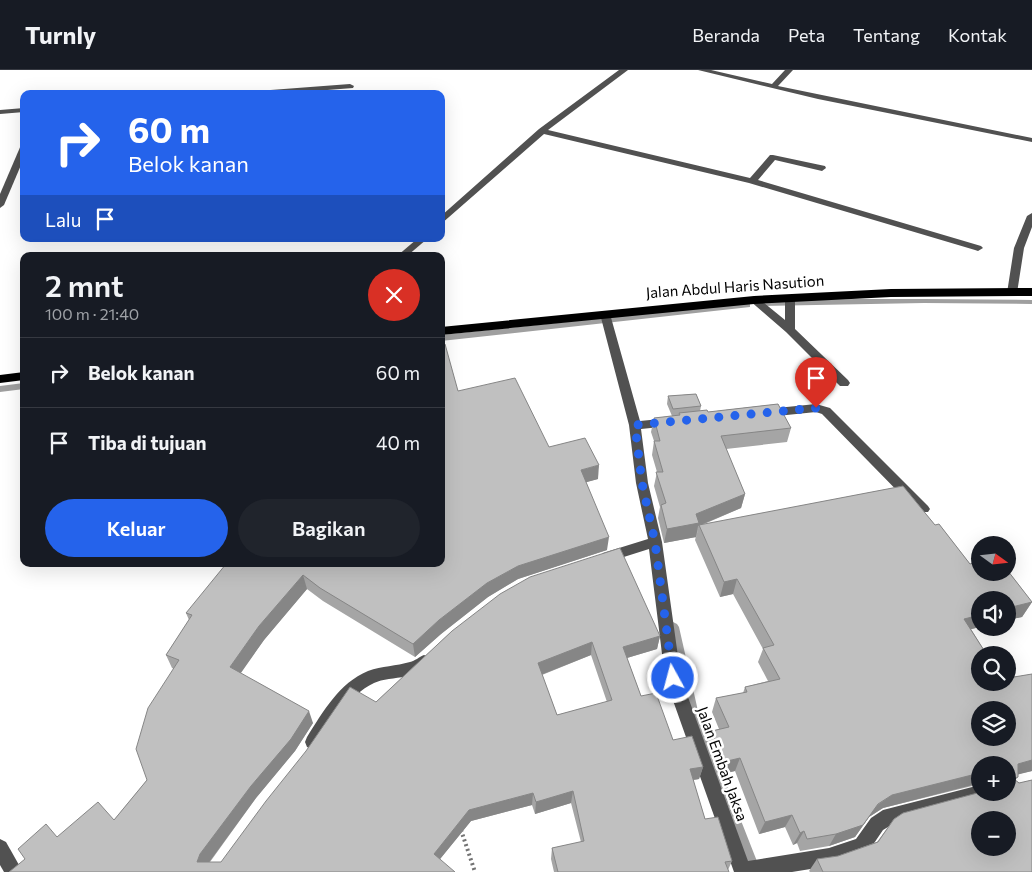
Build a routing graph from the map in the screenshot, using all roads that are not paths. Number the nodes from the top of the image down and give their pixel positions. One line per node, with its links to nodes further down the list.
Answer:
1 (624, 70): 9 (street)
2 (702, 70): 5 (street)
3 (788, 70): 5 (street)
4 (350, 86): 6 (street)
5 (773, 87): 10 (street)
6 (296, 90)
7 (20, 110): 8 (street)
8 (0, 112)
9 (542, 131): 13 (street); 16 (street)
10 (1032, 140)
11 (20, 157): 14 (street)
12 (822, 168): 13 (street)
13 (752, 181): 18 (street)
14 (0, 205)
15 (1032, 216): 21 (street)
16 (445, 217)
17 (418, 242): 19 (street)
18 (978, 248)
19 (407, 252)
20 (1032, 292): 21 (highway, Jalan Abdul Haris Nasution)
21 (1012, 293): 22 (highway, Jalan Abdul Haris Nasution)
22 (790, 298): 23 (highway, Jalan Abdul Haris Nasution); 25 (street)
23 (754, 300): 24 (highway, Jalan Abdul Haris Nasution); 25 (street)
24 (605, 314): 26 (highway, Jalan Abdul Haris Nasution); 32 (street, Jalan Embah Jaksa)
25 (790, 330): 29 (street)
26 (445, 331)
27 (20, 376): 28 (highway)
28 (0, 379)
29 (844, 383)
30 (759, 414): 33 (street)
31 (683, 420): 32 (street)
32 (635, 425): 34 (street, Jalan Embah Jaksa)
33 (923, 509)
34 (655, 542): 35 (street); 41 (street, Jalan Embah Jaksa)
35 (590, 563)
36 (435, 652): 37 (street)
37 (303, 757)
38 (971, 795): 41 (street)
39 (0, 848): 40 (street)
40 (14, 872)
41 (743, 872)

